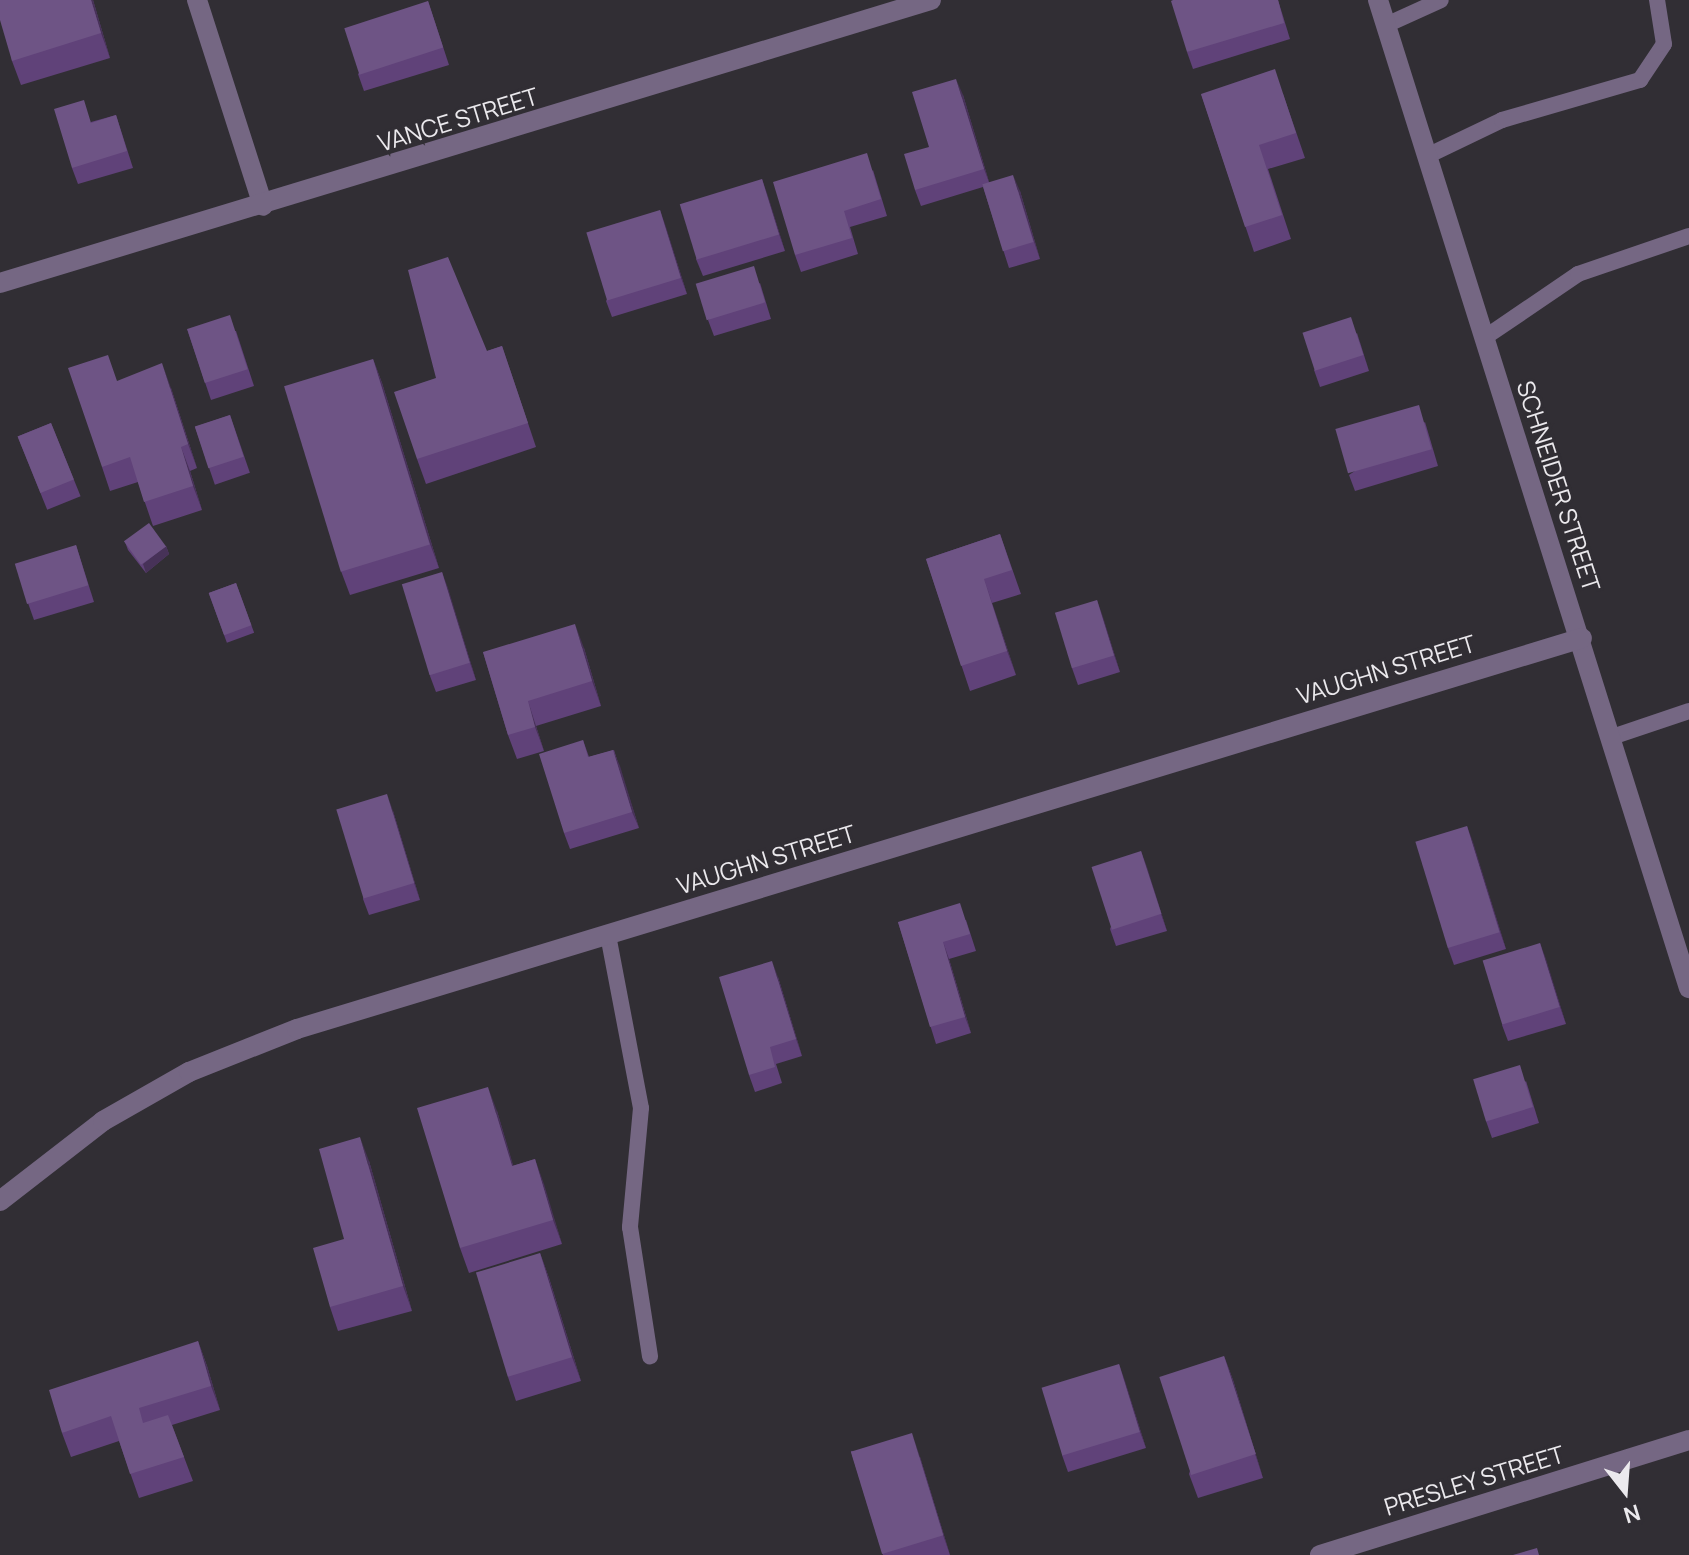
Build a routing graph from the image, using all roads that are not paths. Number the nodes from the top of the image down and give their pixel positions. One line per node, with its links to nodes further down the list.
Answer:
1 (197, 0): 8 (street)
2 (931, 0): 8 (street, VANCE STREET)
3 (1378, 0): 6 (street, SCHNEIDER STREET)
4 (1441, 0): 6 (lane)
5 (1657, 0): 7 (lane)
6 (1386, 25): 7 (street, SCHNEIDER STREET)
7 (1427, 156): 11 (street, SCHNEIDER STREET)
8 (263, 206): 10 (street, VANCE STREET)
9 (1689, 236): 11 (lane)
10 (0, 283)
11 (1484, 338): 12 (street, SCHNEIDER STREET)
12 (1582, 638): 14 (street, SCHNEIDER STREET); 15 (street, VAUGHN STREET)
13 (1689, 711): 14 (lane)
14 (1612, 737): 16 (street, SCHNEIDER STREET)
15 (608, 935): 17 (street, VAUGHN STREET); 18 (lane)
16 (1689, 988)
17 (0, 1201)
18 (650, 1356)
19 (1689, 1440): 20 (street, PRESLEY STREET)
20 (1320, 1555)

